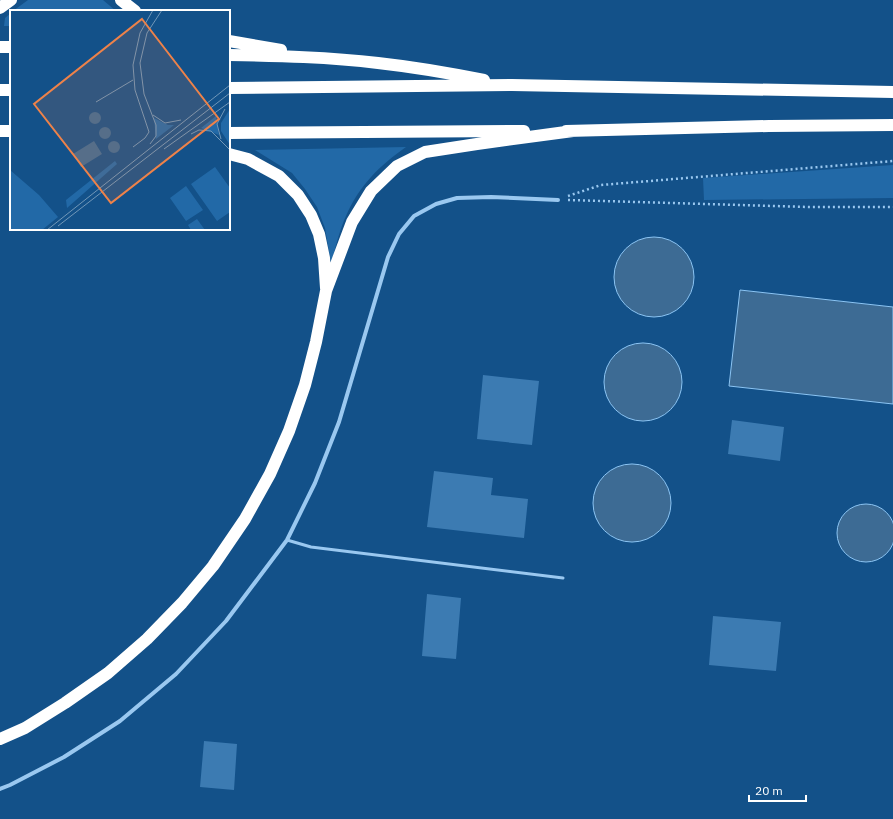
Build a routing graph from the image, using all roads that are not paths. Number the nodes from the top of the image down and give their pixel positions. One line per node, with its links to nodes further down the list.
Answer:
1 (11, 0): 3 (highway)
2 (121, 0): 4 (highway)
3 (0, 8)
4 (134, 10)
5 (230, 41): 7 (highway)
6 (230, 54): 7 (highway)
7 (325, 58): 8 (highway)
8 (512, 85): 9 (highway); 10 (highway)
9 (230, 88)
10 (893, 92)
11 (893, 125): 12 (highway)
12 (573, 131): 13 (highway); 16 (highway)
13 (230, 133)
14 (230, 154): 16 (highway)
15 (558, 200): 17 (street)
16 (326, 291): 19 (highway)
17 (287, 540): 18 (lane); 20 (street)
18 (563, 578)
19 (0, 739)
20 (0, 789)

